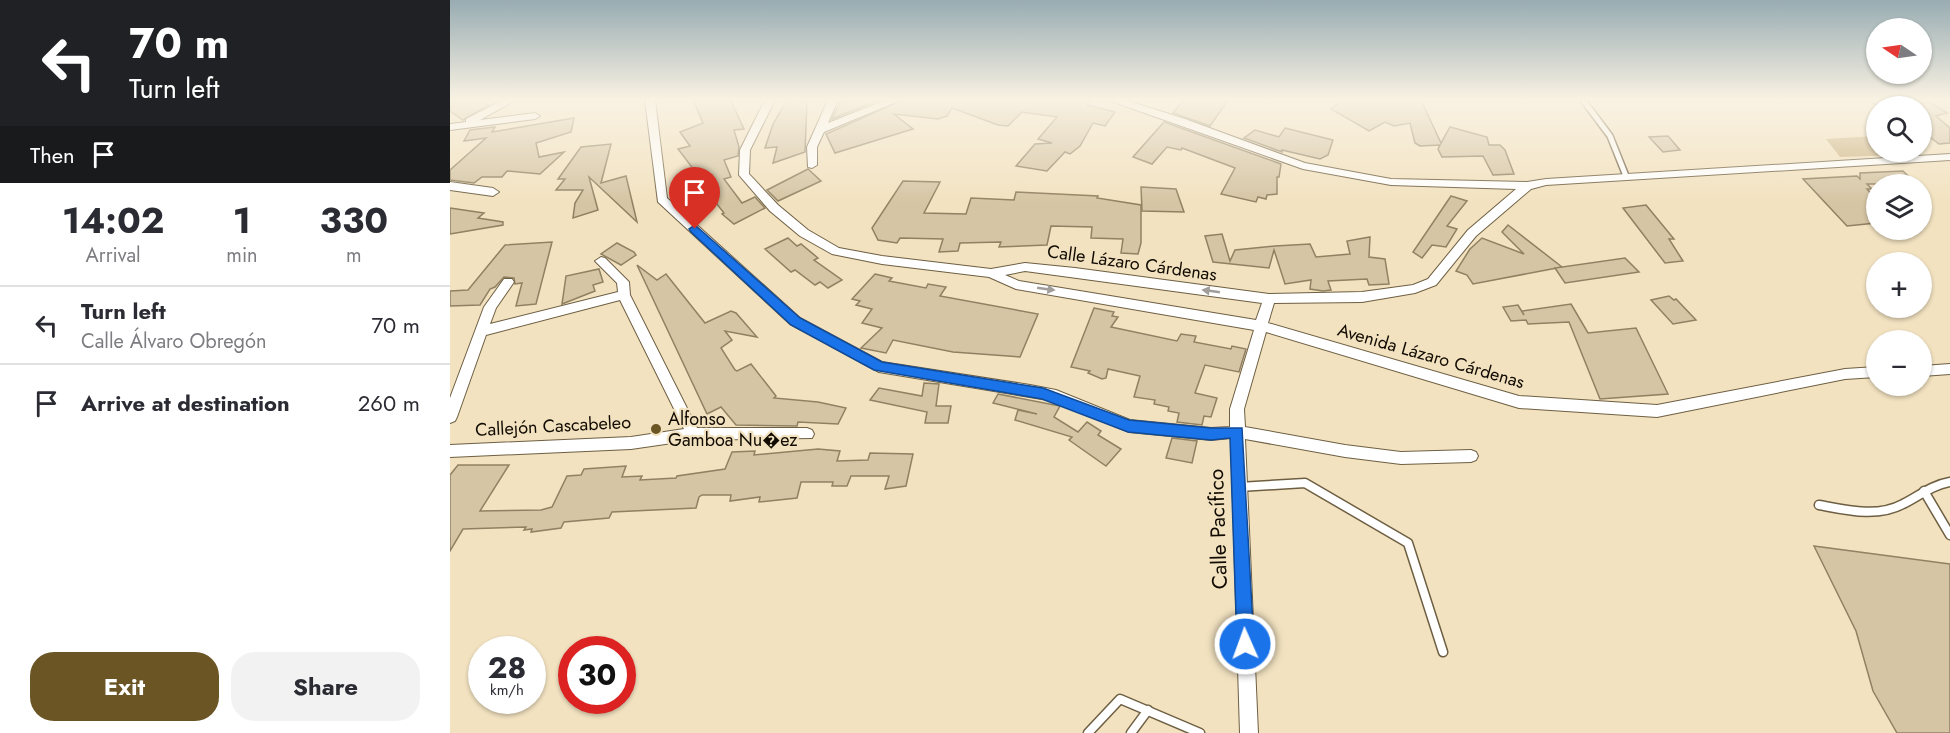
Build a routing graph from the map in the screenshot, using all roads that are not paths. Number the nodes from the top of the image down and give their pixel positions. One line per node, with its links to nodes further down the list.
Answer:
1 (654, 134): 25 (street)
2 (751, 134): 15 (street, Calle Lázaro Cárdenas)
3 (819, 134): 9 (street)
4 (1217, 134): 12 (street)
5 (1609, 134): 10 (lane)
6 (1932, 156): 7 (street)
7 (1950, 157)
8 (1866, 159): 10 (street)
9 (812, 165)
10 (1626, 177): 12 (street)
11 (450, 186): 13 (street)
12 (1527, 186): 18 (street, Calle Lázaro Cárdenas)
13 (493, 192)
14 (601, 261): 17 (street)
15 (991, 273): 18 (street, Calle Lázaro Cárdenas, one-way to 15); 19 (street, Calle Lázaro Cárdenas, one-way to 19)
16 (508, 282): 20 (street)
17 (624, 295): 20 (street); 26 (street)
18 (1269, 299): 19 (street, Calle Pacífico)
19 (1261, 326): 23 (street, Avenida Lázaro Cárdenas); 25 (street, Calle Pacífico)
20 (482, 331): 24 (street)
21 (1950, 369): 22 (street)
22 (1932, 370)
23 (1866, 373)
24 (450, 417)
25 (1237, 432): 29 (street); 31 (street, Calle Pacífico)
26 (693, 434): 27 (street, Callejón Cascabeleo); 28 (street, Callejón Cascabeleo)
27 (807, 434)
28 (450, 451)
29 (1471, 456)
30 (1950, 482): 32 (lane)
31 (1239, 487): 35 (lane); 40 (street, Calle Pacífico)
32 (1924, 491): 33 (lane); 34 (lane)
33 (1819, 506)
34 (1950, 535)
35 (1443, 652)
36 (1148, 710): 37 (lane); 38 (lane); 39 (lane)
37 (1088, 733)
38 (1131, 733)
39 (1200, 733)
40 (1249, 733)

